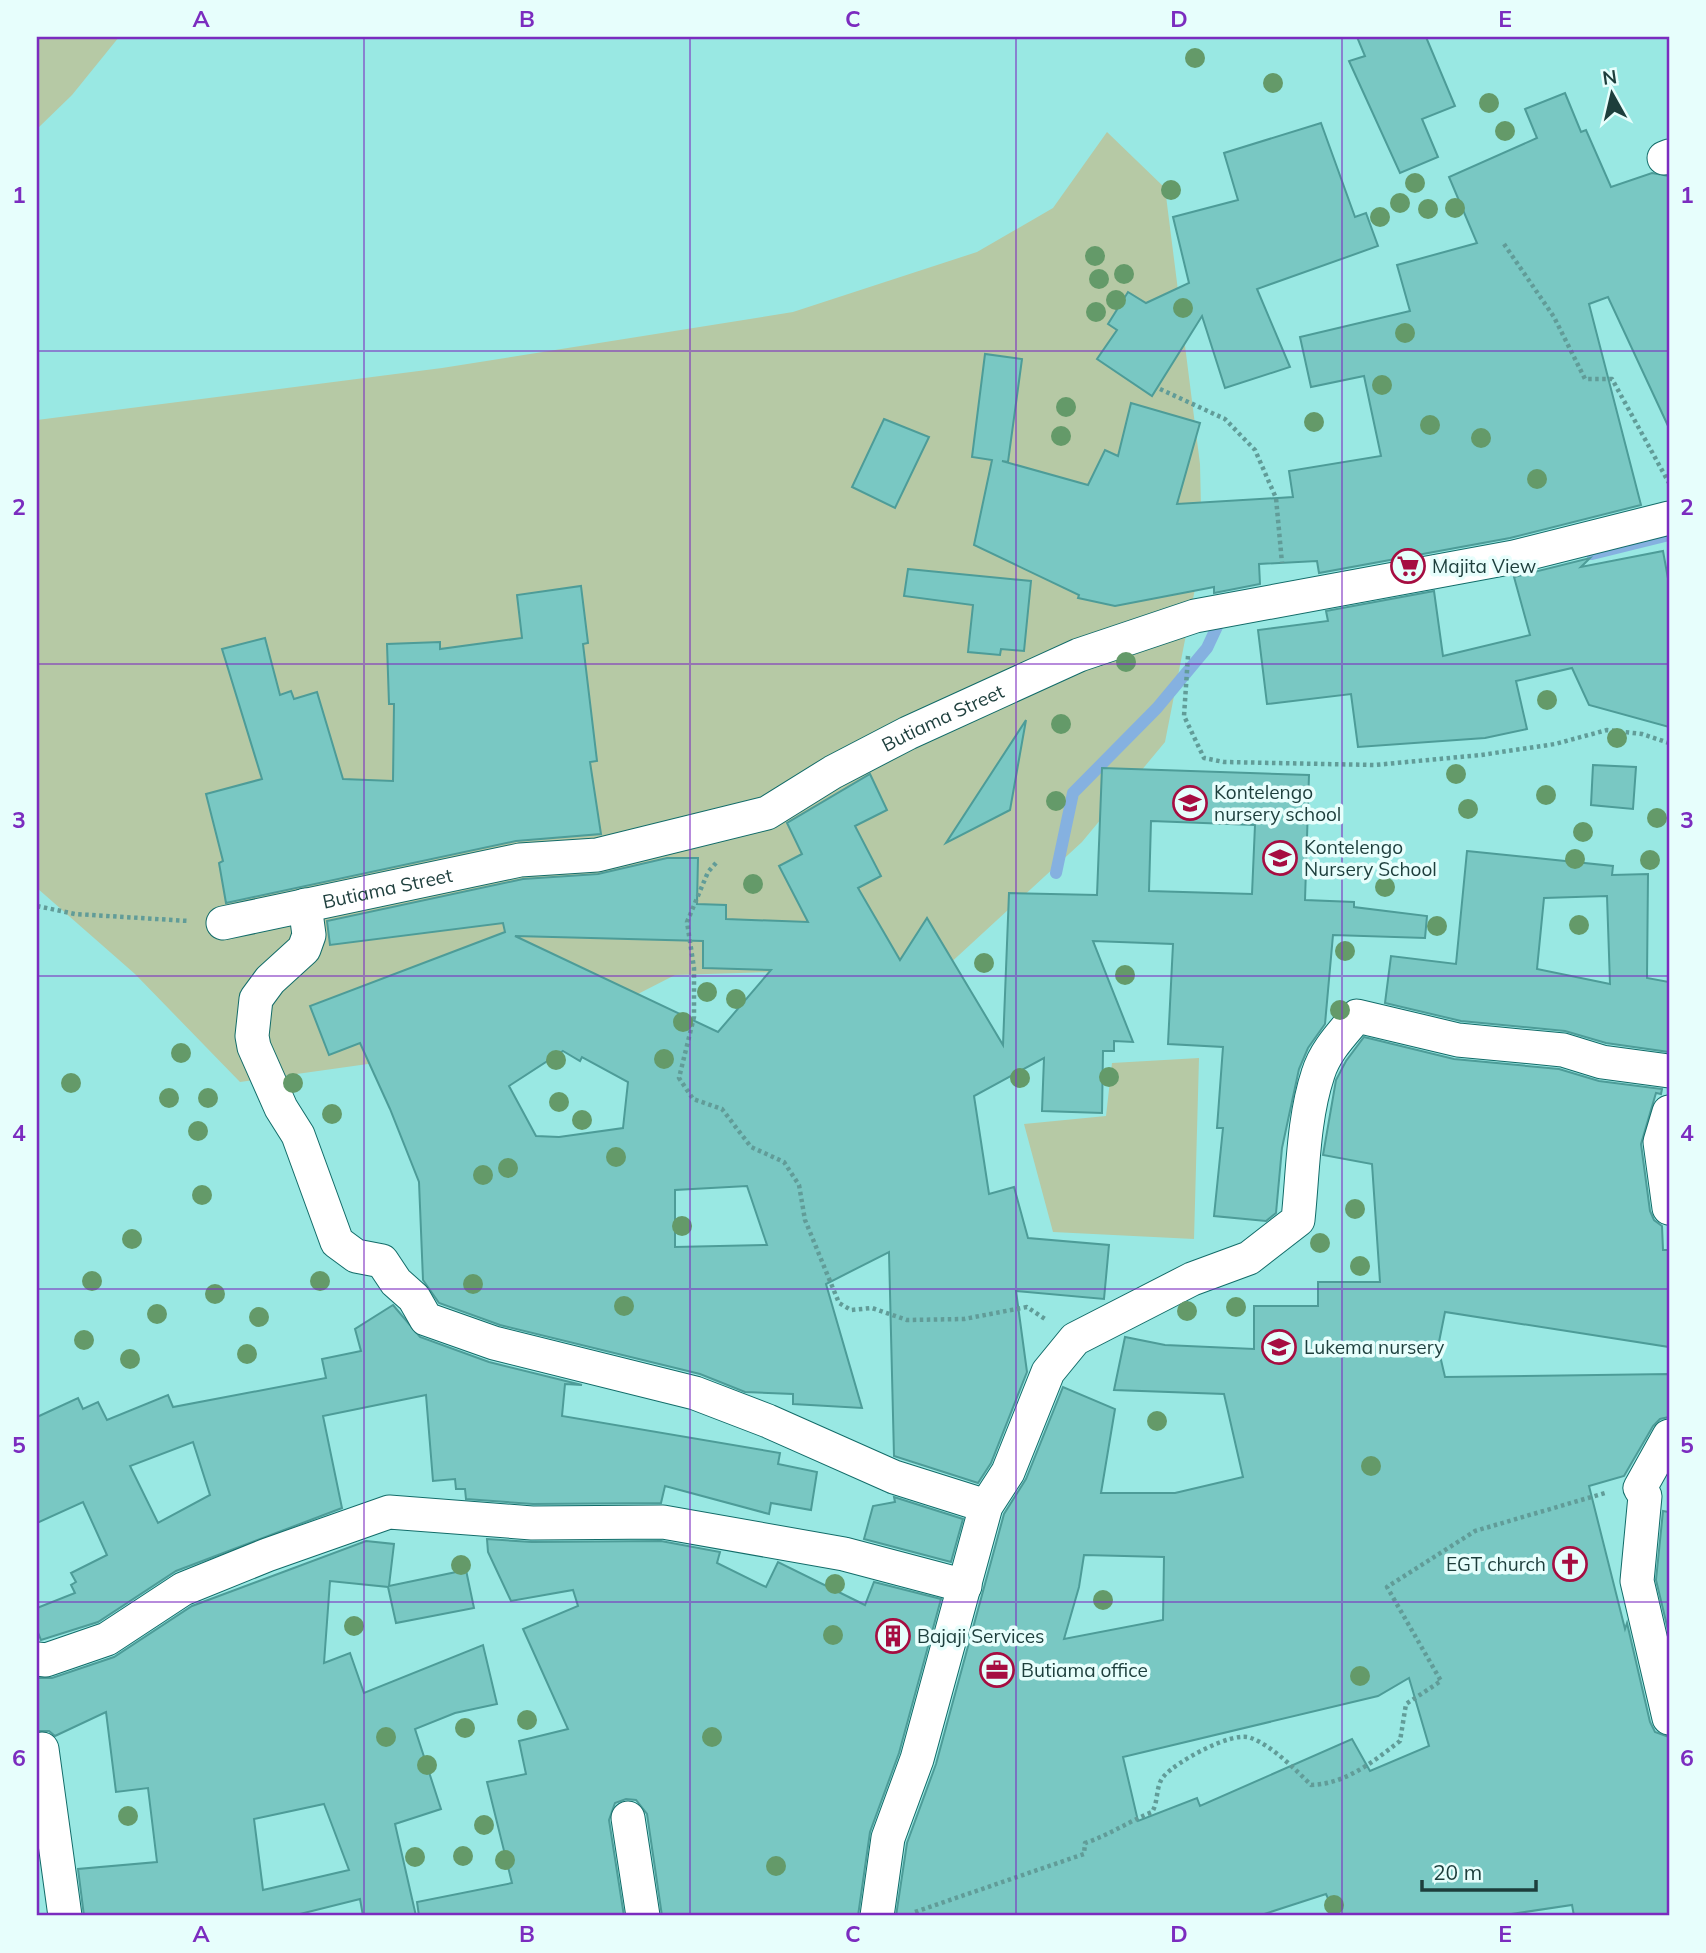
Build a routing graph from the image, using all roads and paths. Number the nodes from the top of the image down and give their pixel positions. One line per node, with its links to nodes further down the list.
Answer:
1 (1504, 244): 3 (path)
2 (1160, 389): 5 (path)
3 (1669, 484)
4 (1669, 518): 5 (street, Butiama Street)
5 (1286, 598): 6 (street, Butiama Street)
6 (1195, 616): 7 (path); 9 (street, Butiama Street)
7 (1669, 743)
8 (724, 855): 15 (path)
9 (305, 905): 11 (street, Butiama Street); 18 (street)
10 (37, 906): 11 (path)
11 (223, 923)
12 (1669, 1071): 15 (street)
13 (1669, 1112): 14 (street)
14 (1669, 1208)
15 (1075, 1339): 18 (street)
16 (1669, 1436): 17 (street)
17 (1640, 1488): 21 (street); 24 (path)
18 (986, 1506): 19 (street)
19 (965, 1586): 20 (street); 24 (street)
20 (37, 1659)
21 (1669, 1718)
22 (42, 1749): 25 (street)
23 (628, 1818): 26 (street)
24 (893, 1915)
25 (65, 1916)
26 (643, 1916)

